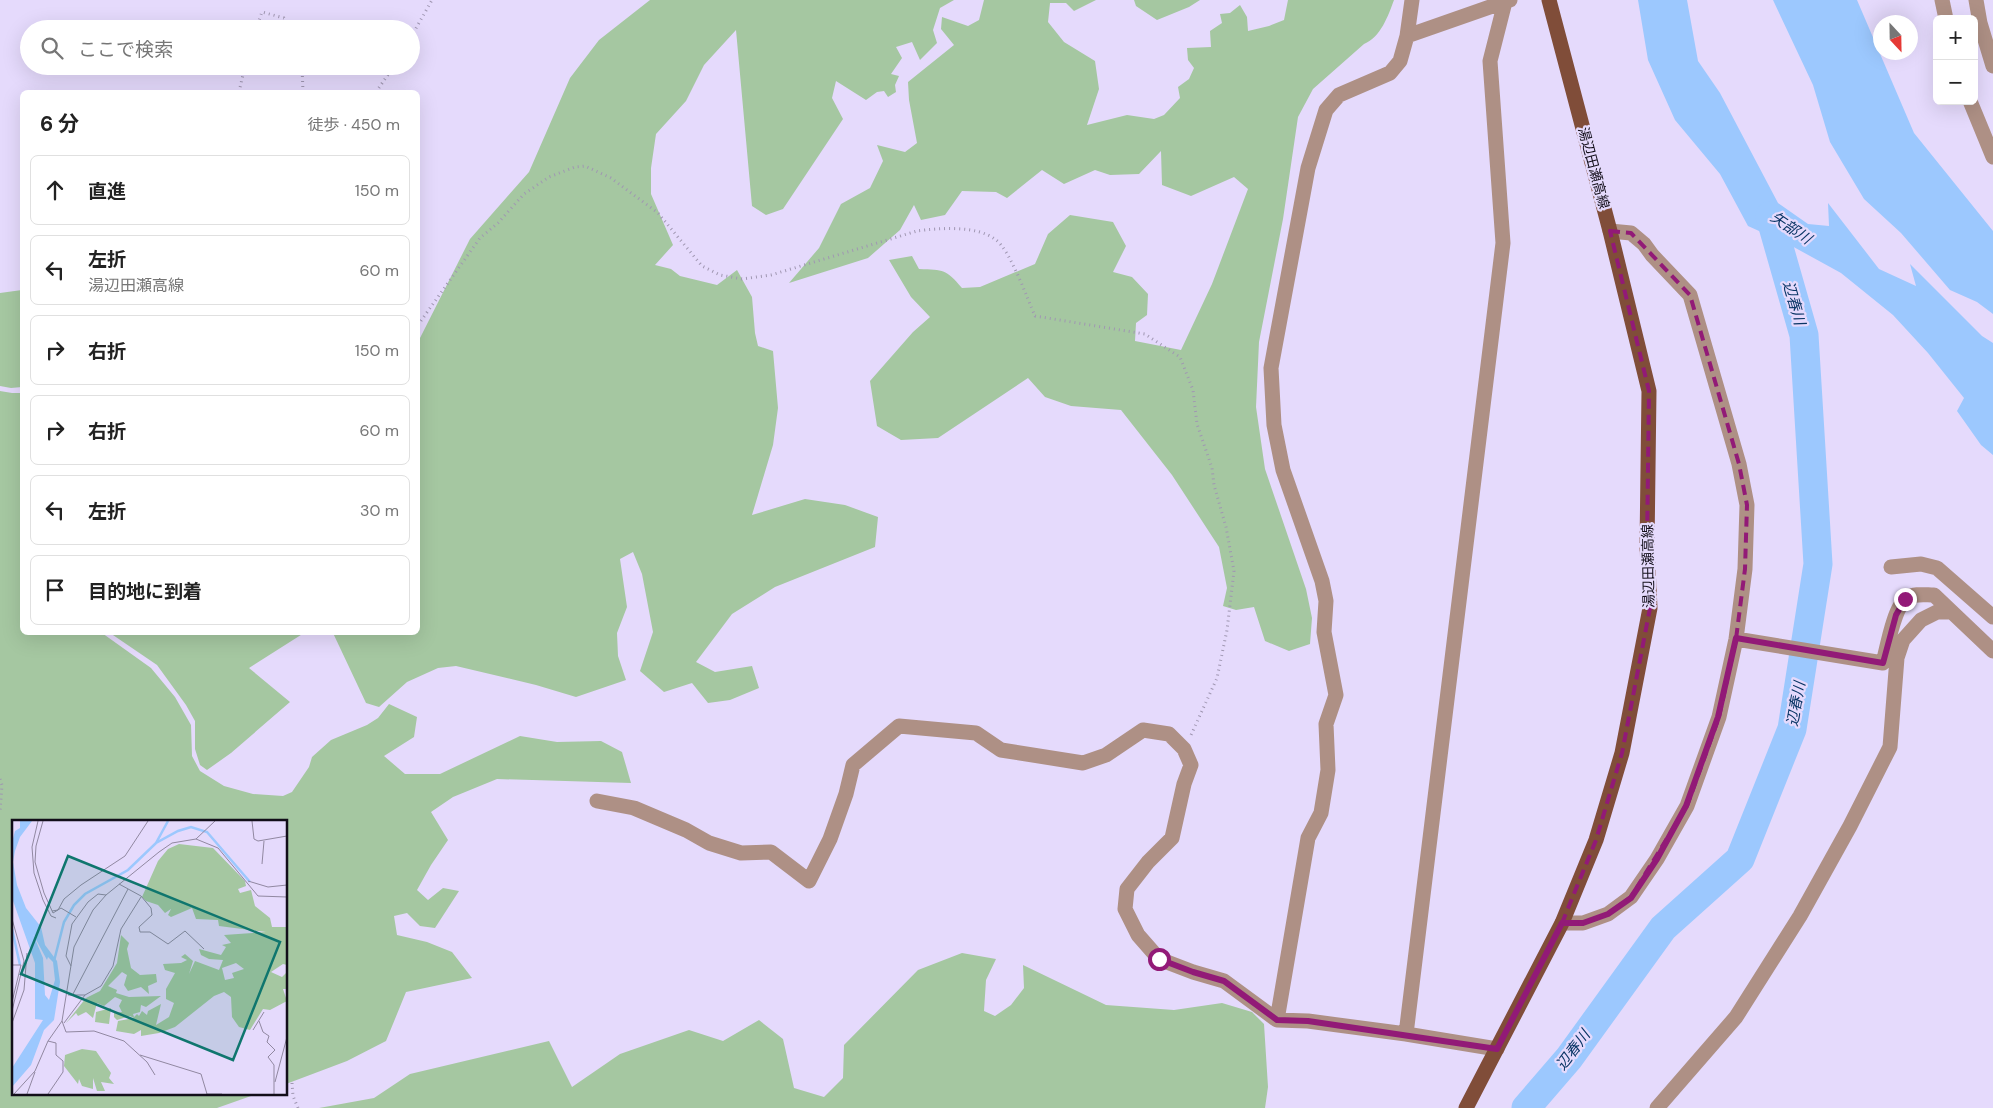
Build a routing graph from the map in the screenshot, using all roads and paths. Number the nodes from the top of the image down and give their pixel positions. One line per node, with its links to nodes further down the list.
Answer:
1 (432, 0): 10 (path)
2 (1412, 0): 11 (street)
3 (1550, 0): 21 (main road, 湯辺田瀬高線)
4 (1942, 0): 7 (street)
5 (1976, 0): 12 (street)
6 (1508, 1): 11 (street); 34 (street)
7 (1945, 15)
8 (259, 20): 9 (path)
9 (286, 20)
10 (420, 21)
11 (1407, 36): 33 (street)
12 (1993, 66)
13 (243, 75): 16 (path)
14 (302, 75): 17 (path)
15 (388, 75): 18 (path)
16 (239, 90)
17 (303, 90)
18 (377, 90)
19 (1972, 105): 20 (street)
20 (1993, 157)
21 (1610, 231): 26 (street); 32 (main road, 湯辺田瀬高線)
22 (420, 322): 28 (path)
23 (1891, 567): 25 (street)
24 (1951, 612): 26 (street); 27 (street); 39 (street)
25 (1993, 618)
26 (1742, 639): 32 (street)
27 (1993, 651)
28 (1184, 749): 30 (street); 33 (street)
29 (0, 779): 31 (path)
30 (597, 801)
31 (0, 812)
32 (1562, 923): 35 (main road, 湯辺田瀬高線)
33 (1277, 1020): 34 (street)
34 (1406, 1034): 35 (street)
35 (1497, 1049): 38 (main road, 湯辺田瀬高線)
36 (292, 1083): 37 (path)
37 (298, 1108)
38 (1466, 1108)
39 (1657, 1108)

